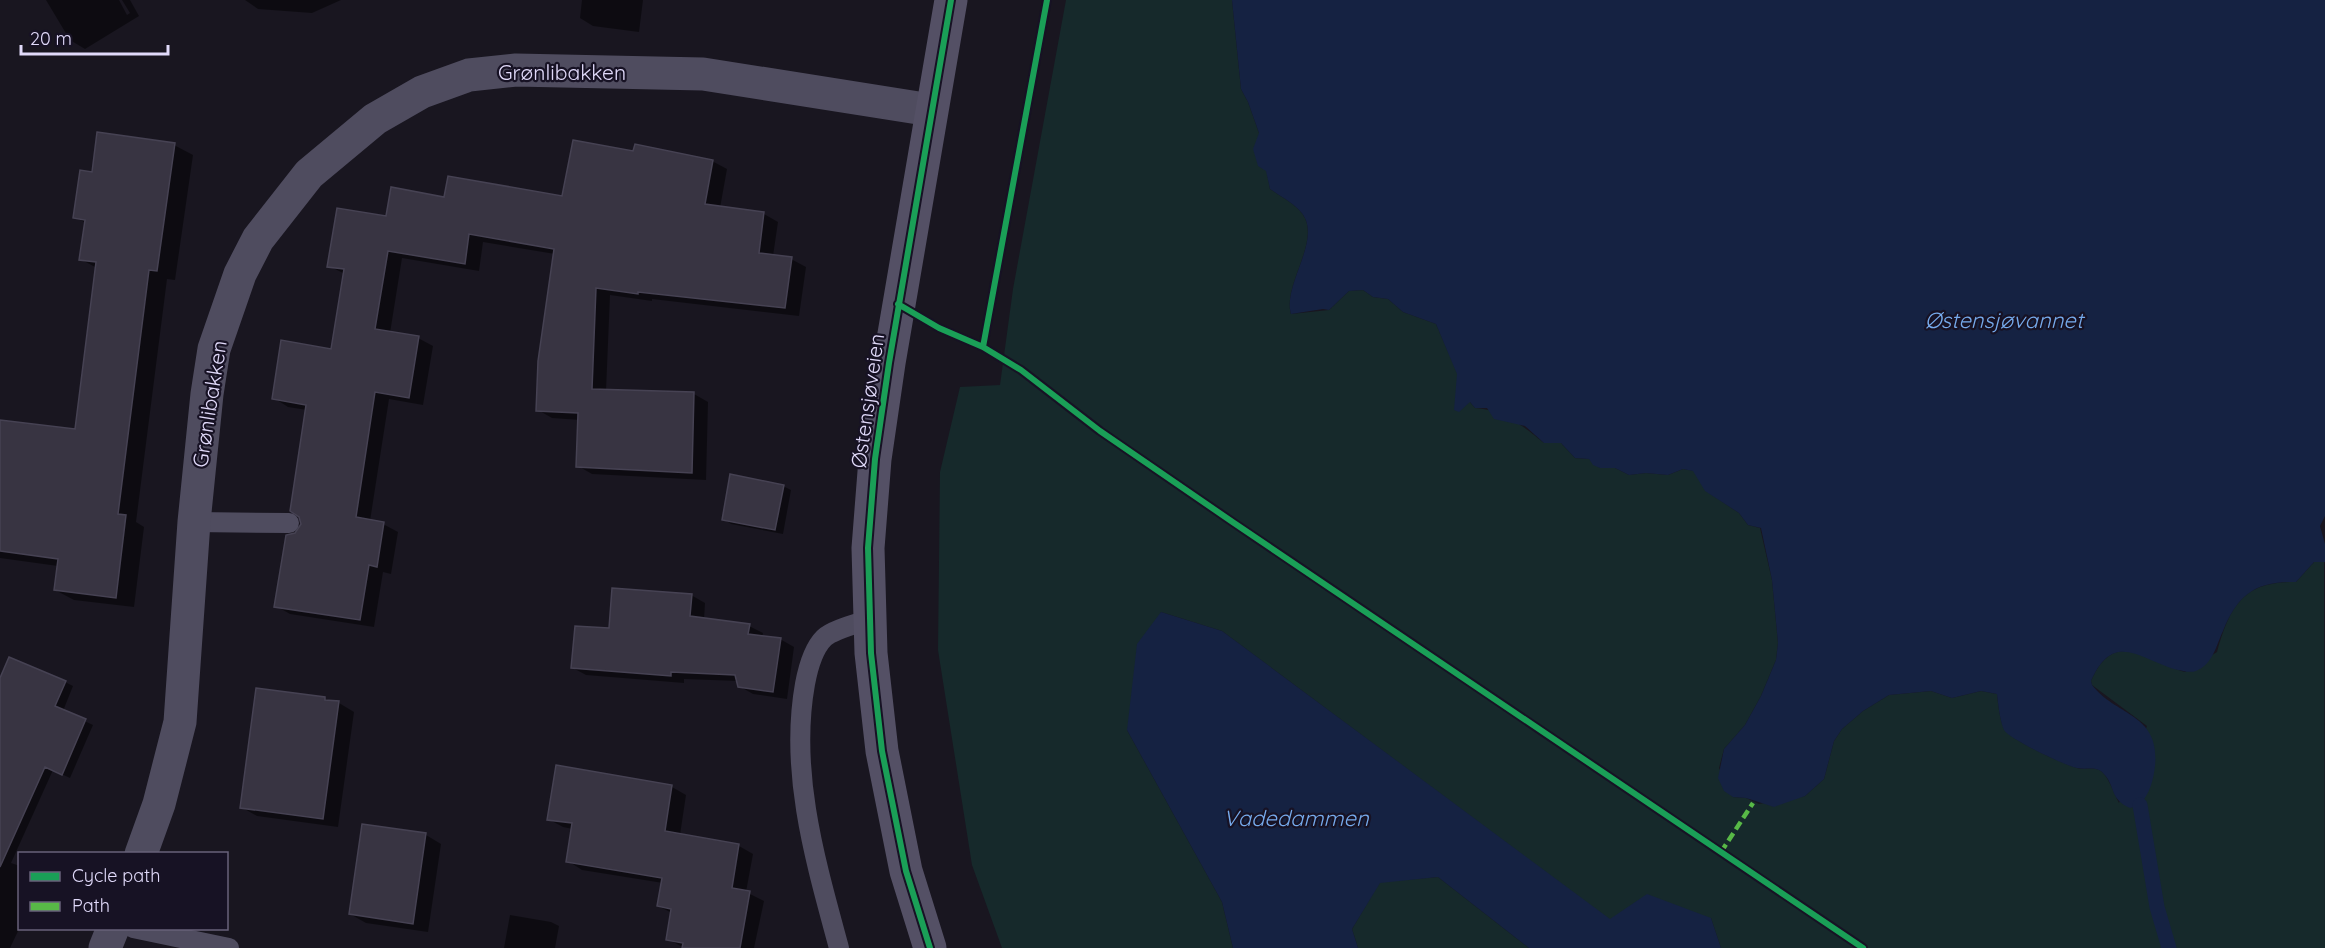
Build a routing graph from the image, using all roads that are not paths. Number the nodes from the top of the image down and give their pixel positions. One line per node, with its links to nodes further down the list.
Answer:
1 (951, 0): 2 (main road, Østensjøveien)
2 (930, 110): 3 (street, Grønlibakken); 5 (main road, Østensjøveien)
3 (194, 522): 4 (lane); 6 (street, Grønlibakken)
4 (289, 523)
5 (870, 619): 11 (lane); 12 (main road, Østensjøveien)
6 (142, 852)
7 (112, 930): 9 (street)
8 (143, 930): 10 (lane)
9 (105, 948)
10 (229, 948)
11 (839, 948)
12 (930, 948)

